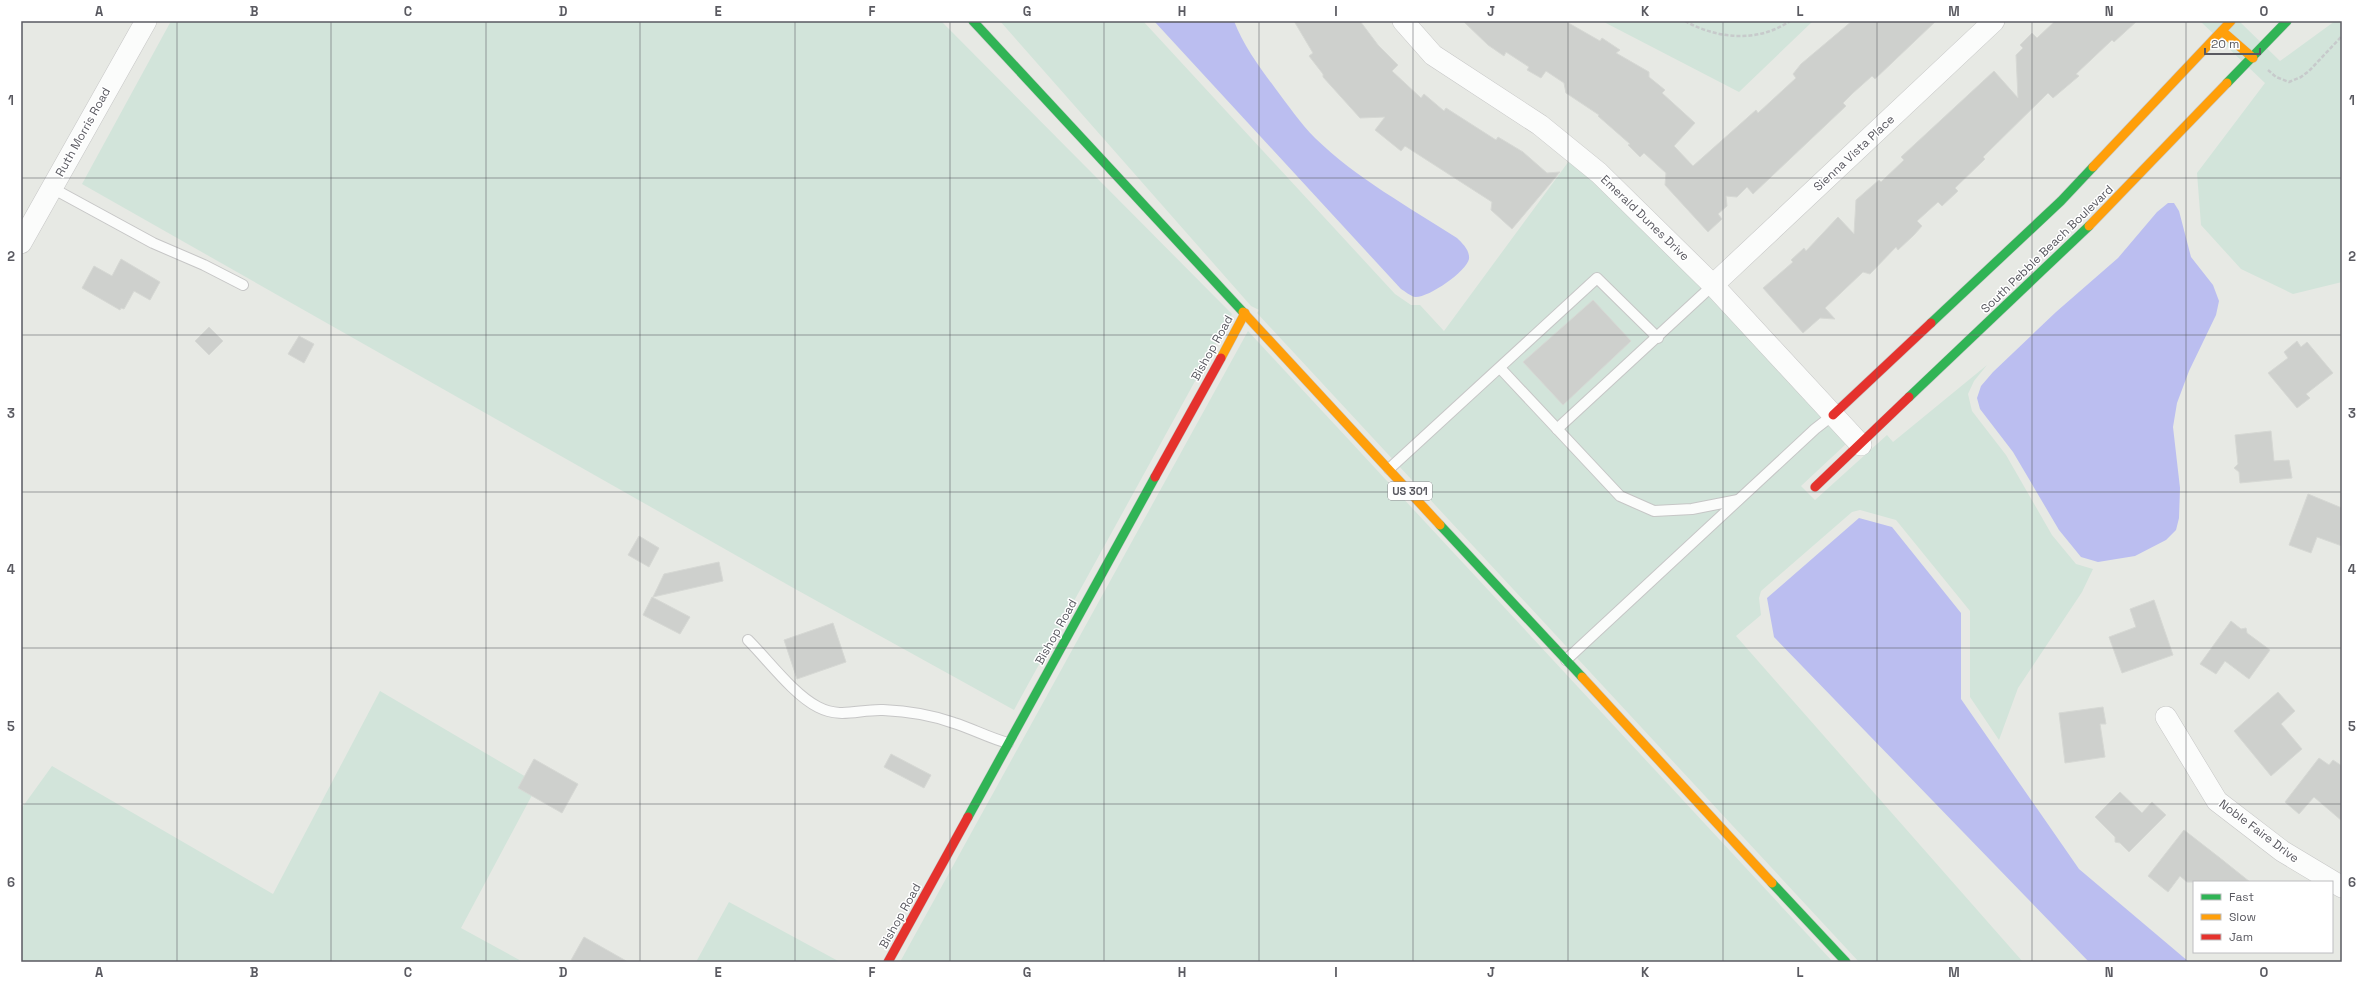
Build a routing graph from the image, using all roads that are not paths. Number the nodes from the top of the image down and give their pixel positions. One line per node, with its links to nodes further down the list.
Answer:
1 (146, 21): 9 (street, Ruth Morris Road)
2 (973, 21): 13 (street, US 301)
3 (1403, 21): 12 (street, Emerald Dunes Drive)
4 (1994, 21): 12 (street, Sienna Vista Place)
5 (2231, 21): 7 (street, South Pebble Beach Boulevard)
6 (2288, 21): 8 (street, South Pebble Beach Boulevard)
7 (2222, 31): 8 (street); 16 (street, South Pebble Beach Boulevard)
8 (2253, 58): 18 (street, South Pebble Beach Boulevard)
9 (52, 188): 10 (street, Ruth Morris Road); 11 (lane)
10 (21, 243)
11 (244, 285)
12 (1714, 285): 14 (lane); 16 (street, Emerald Dunes Drive)
13 (1245, 313): 19 (street, US 301); 25 (street, Bishop Road)
14 (1658, 338): 15 (lane); 17 (lane)
15 (1500, 368): 17 (lane); 19 (lane)
16 (1834, 415): 18 (street, Emerald Dunes Drive); 21 (lane)
17 (1557, 429): 21 (lane)
18 (1861, 446): 20 (street, South Pebble Beach Boulevard)
19 (1389, 469): 23 (street, US 301)
20 (1815, 487)
21 (1739, 500): 23 (lane)
22 (748, 640): 25 (lane)
23 (1566, 660): 30 (street, US 301)
24 (2166, 717): 26 (street, Noble Faire Drive)
25 (1008, 743): 29 (street, Bishop Road)
26 (2331, 881)
27 (2333, 882): 28 (street, Noble Faire Drive)
28 (2342, 888)
29 (888, 962)
30 (1846, 962)

